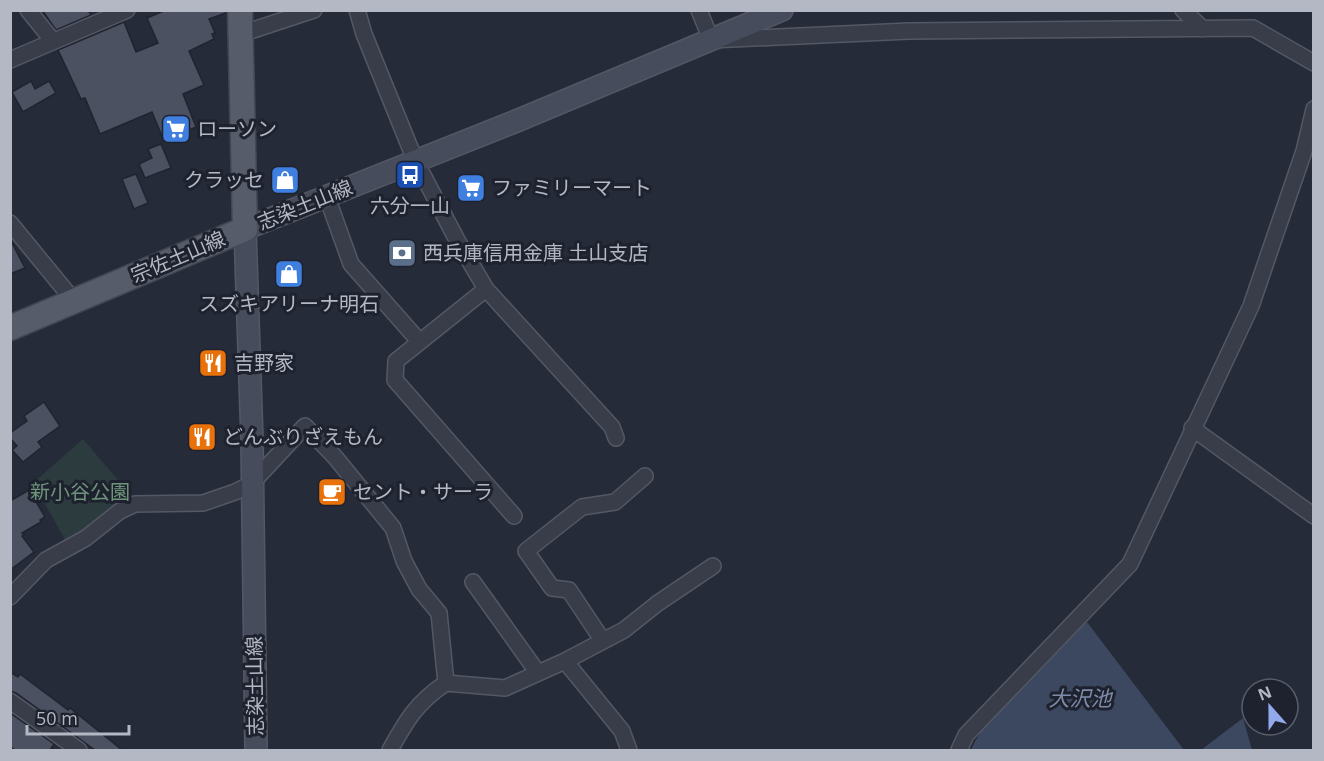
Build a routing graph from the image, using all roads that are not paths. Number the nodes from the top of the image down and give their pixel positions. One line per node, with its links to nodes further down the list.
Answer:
1 (28, 10): 12 (street)
2 (127, 10): 12 (street)
3 (314, 10): 9 (street)
4 (357, 10): 16 (street)
5 (699, 10): 11 (street)
6 (782, 10): 8 (main road, 志染土山線)
7 (1183, 10): 10 (street)
8 (750, 17): 11 (main road, 志染土山線)
9 (241, 22): 19 (main road, 宗佐土山線)
10 (1203, 29): 11 (street); 14 (street)
11 (711, 40): 16 (main road, 志染土山線)
12 (53, 41): 13 (street)
13 (10, 60)
14 (1314, 63)
15 (1314, 109): 24 (street)
16 (415, 160): 17 (main road, 志染土山線); 20 (street)
17 (327, 197): 19 (main road, 志染土山線); 23 (street)
18 (10, 223): 21 (street)
19 (245, 229): 21 (main road, 宗佐土山線); 27 (main road, 志染土山線)
20 (486, 289): 23 (street); 25 (street)
21 (74, 301): 22 (main road, 宗佐土山線)
22 (10, 328)
23 (419, 341): 28 (street)
24 (1192, 428): 29 (street); 42 (street)
25 (615, 438)
26 (645, 476): 33 (street)
27 (251, 484): 32 (street); 36 (street); 39 (main road, 志染土山線)
28 (514, 516)
29 (1314, 516)
30 (713, 566): 33 (street)
31 (473, 582): 35 (street)
32 (10, 597)
33 (603, 641): 34 (street)
34 (565, 661): 35 (street); 41 (street)
35 (538, 673): 36 (street)
36 (446, 683): 40 (street)
37 (10, 701): 38 (street)
38 (79, 750)
39 (256, 750)
40 (390, 750)
41 (629, 750)
42 (959, 750)

